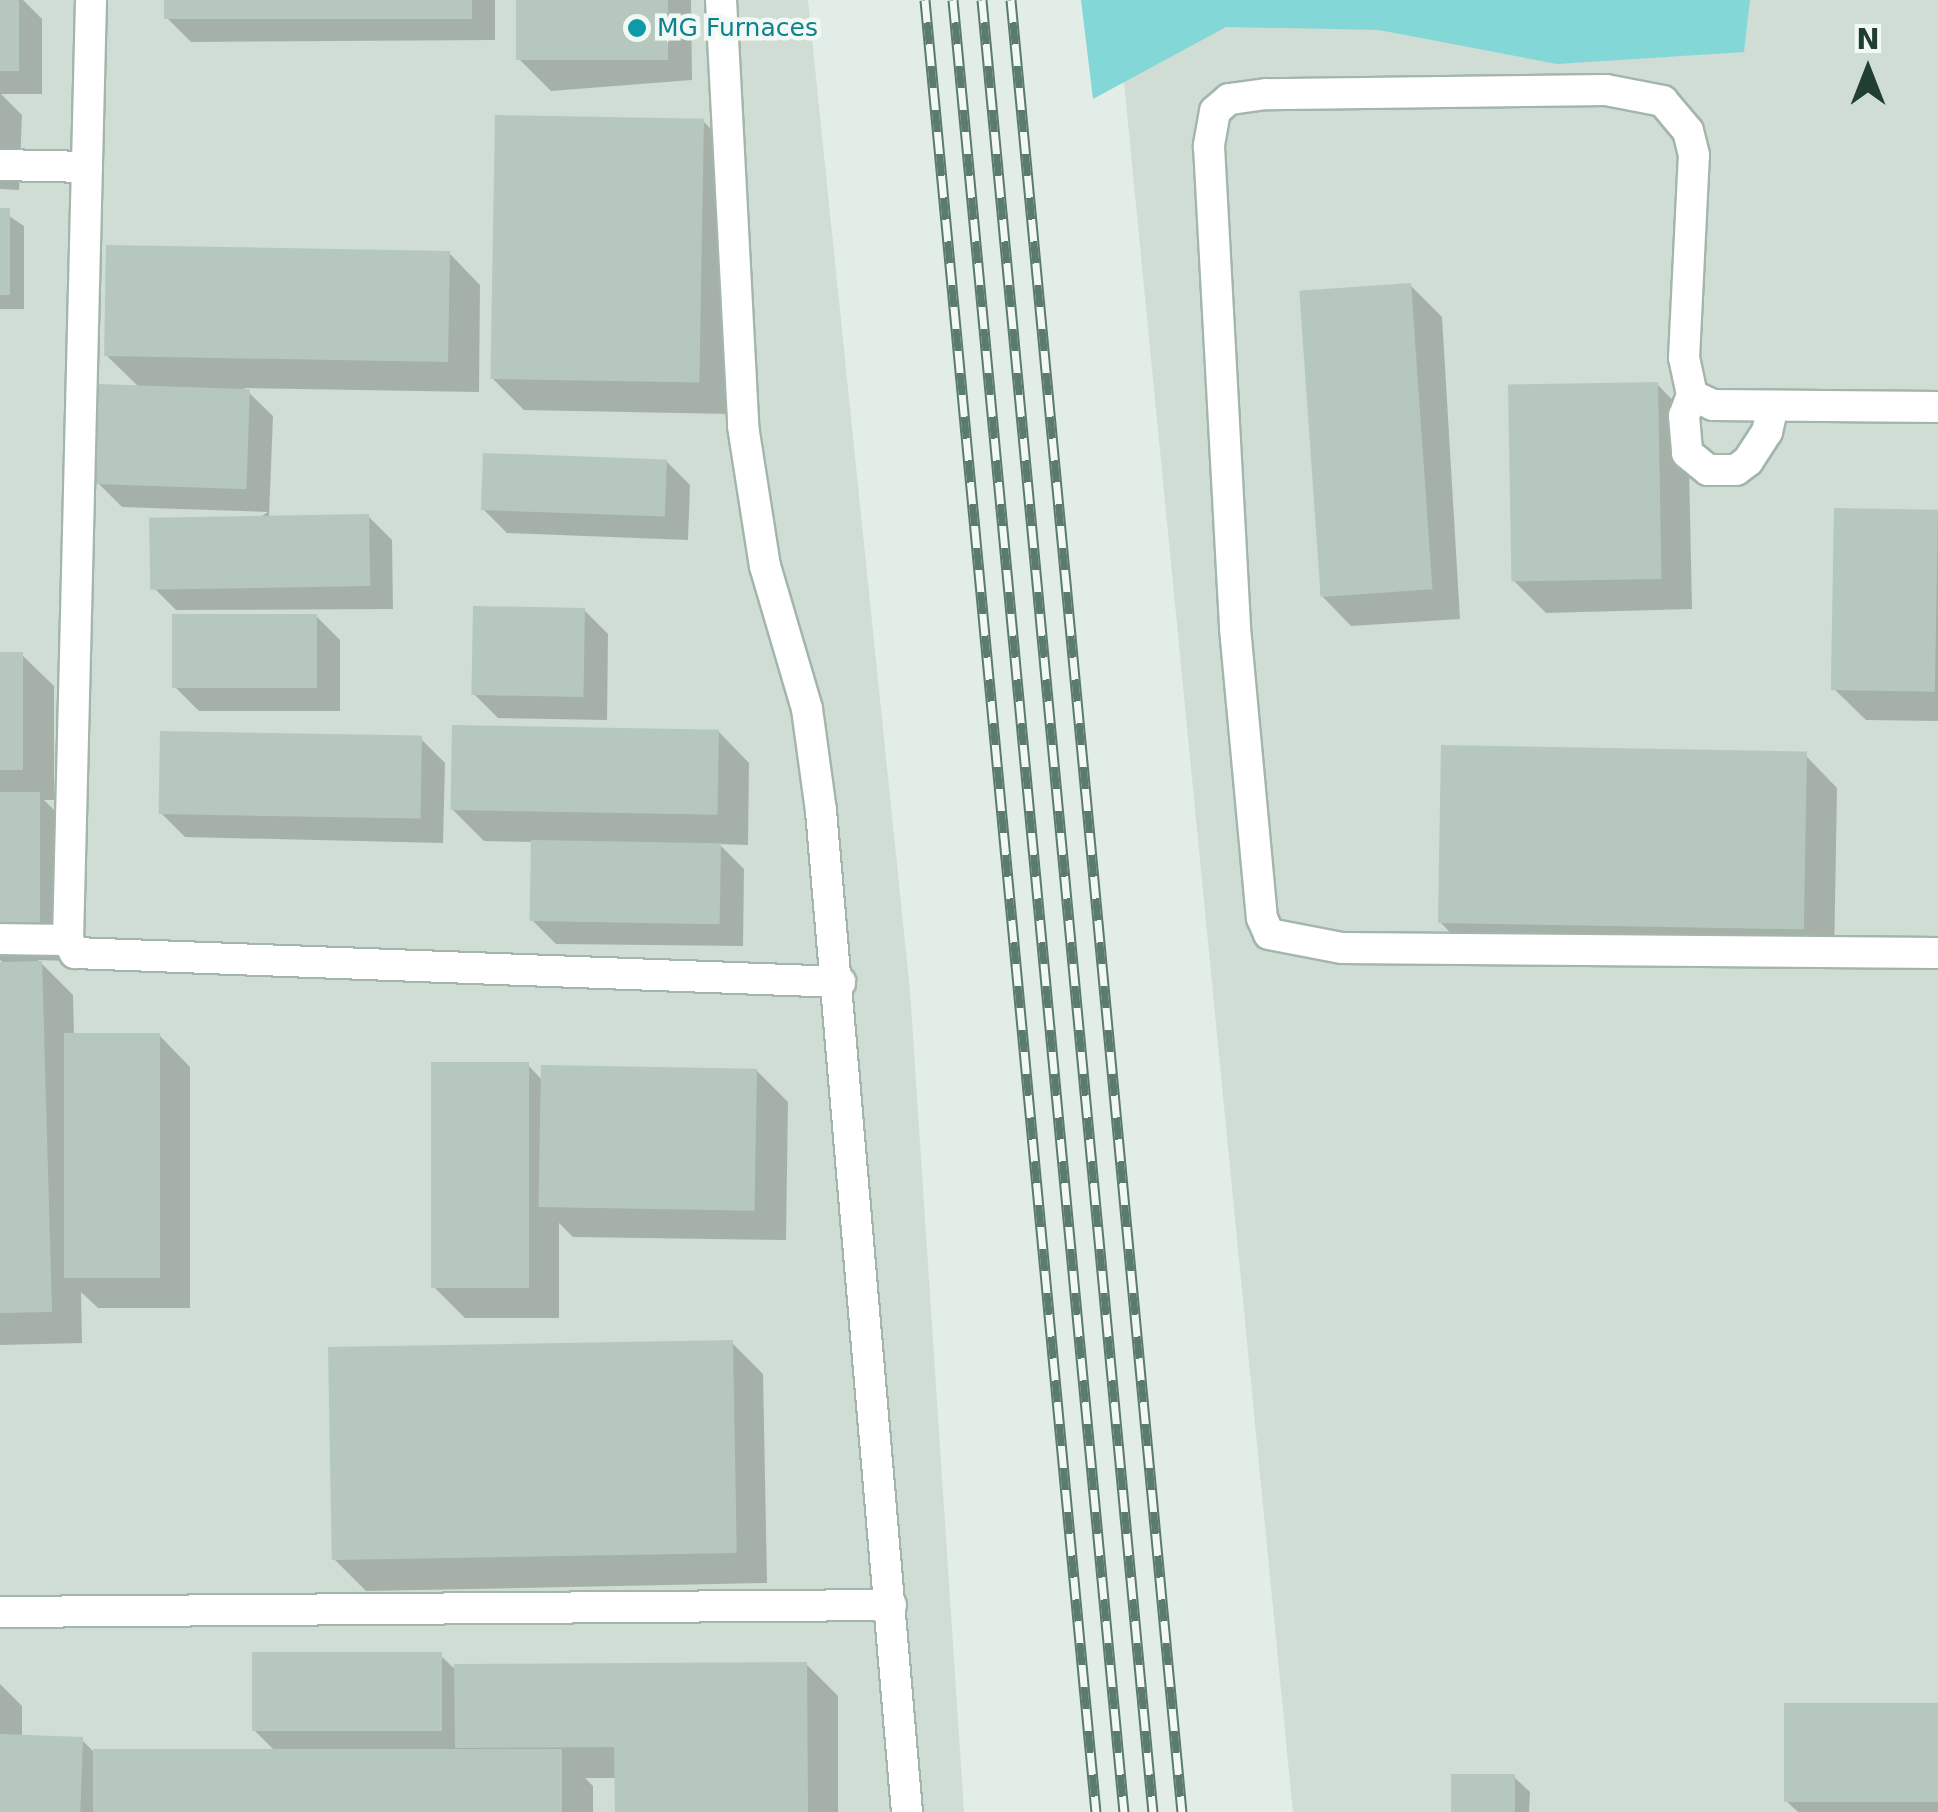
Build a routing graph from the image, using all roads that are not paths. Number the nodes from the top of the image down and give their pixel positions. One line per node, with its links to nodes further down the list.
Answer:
1 (92, 0): 4 (street)
2 (722, 0): 11 (street)
3 (0, 165): 4 (street)
4 (87, 167): 9 (street)
5 (1692, 395): 6 (street); 6 (street); 10 (street)
6 (1773, 406): 7 (street)
7 (1938, 407)
8 (0, 939): 9 (street)
9 (68, 940): 11 (street)
10 (1938, 953)
11 (840, 982): 12 (street)
12 (892, 1605): 13 (street); 14 (street)
13 (0, 1612)
14 (907, 1812)

